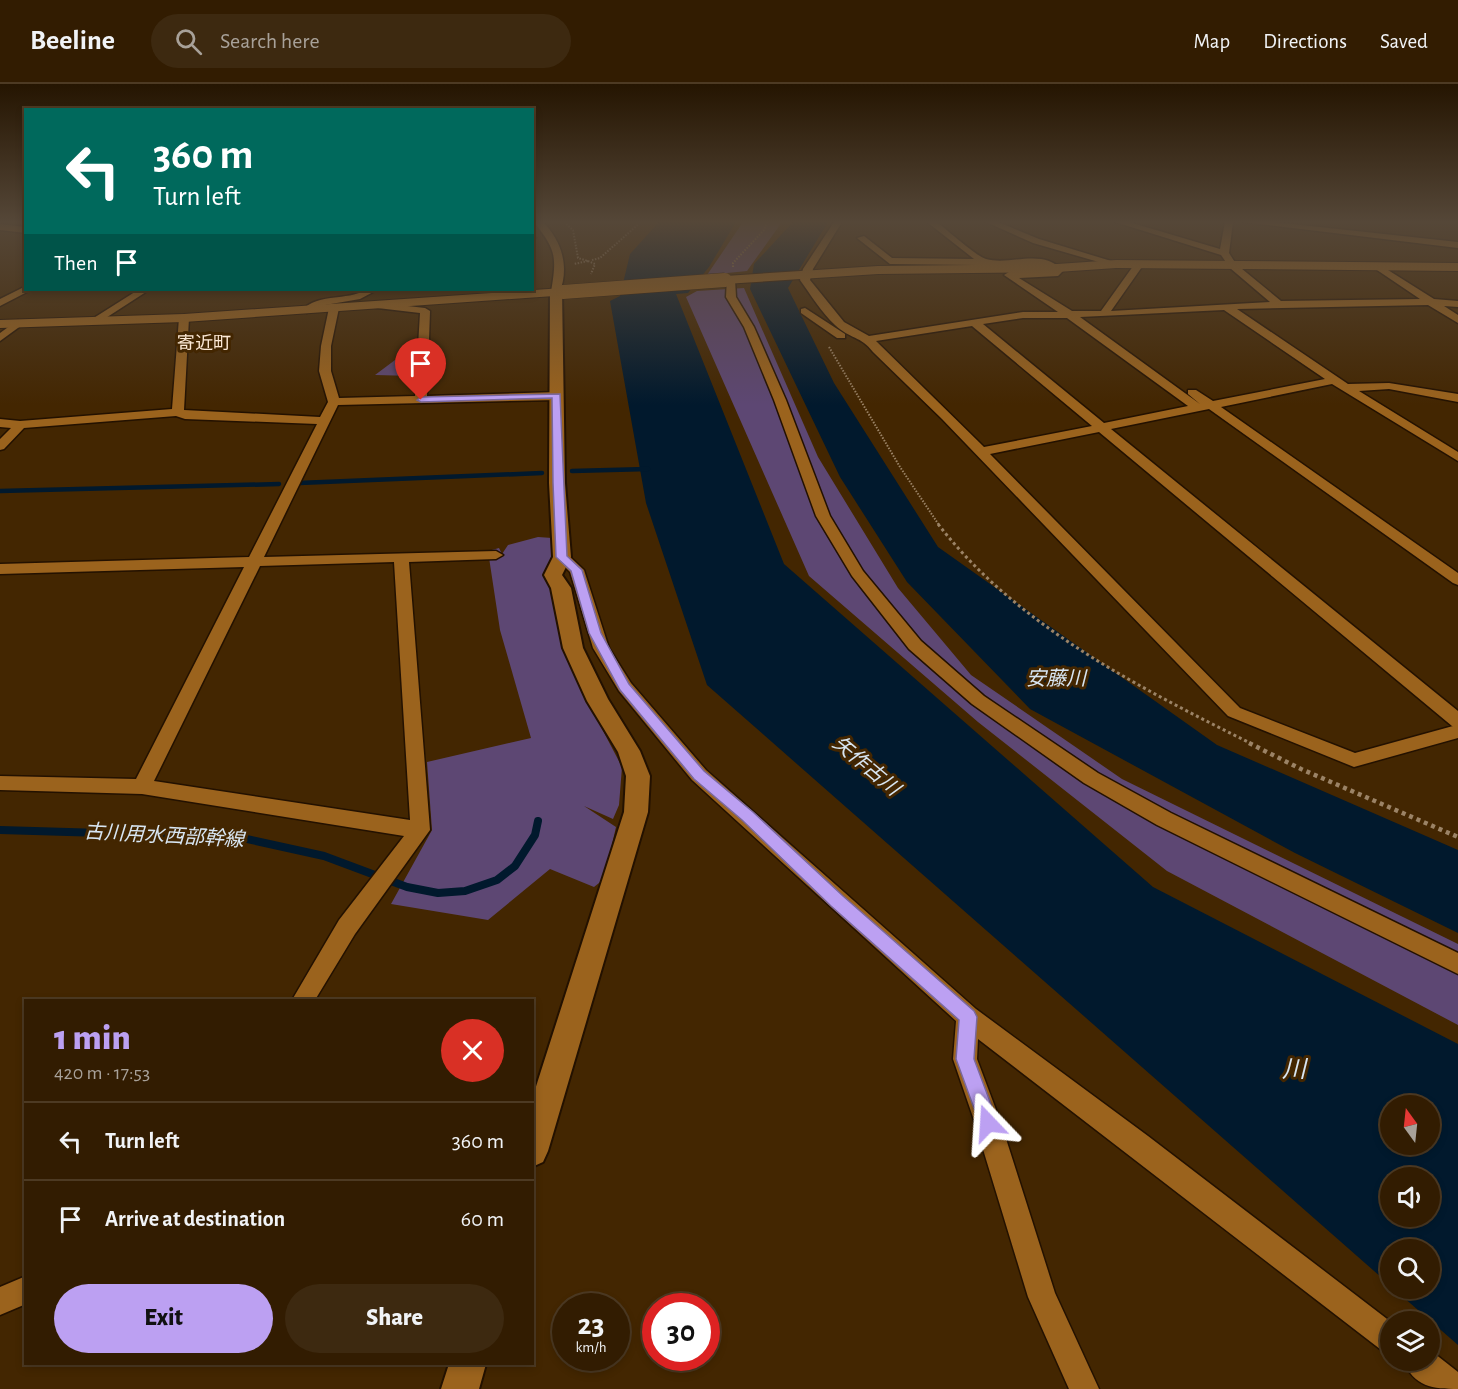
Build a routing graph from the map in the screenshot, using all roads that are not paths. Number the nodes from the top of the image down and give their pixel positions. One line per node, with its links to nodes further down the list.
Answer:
1 (558, 283): 12 (street)
2 (689, 283): 12 (main road, bridge)
3 (730, 283): 59 (street)
4 (807, 283): 32 (street)
5 (1021, 283): 22 (street)
6 (1126, 283): 24 (street)
7 (1253, 283): 15 (street)
8 (1401, 283): 13 (street)
9 (24, 290): 14 (street)
10 (142, 291): 27 (street)
11 (371, 291): 20 (street)
12 (559, 292): 17 (main road); 35 (street)
13 (1428, 302): 15 (street); 16 (street); 26 (street)
14 (0, 303)
15 (1279, 304): 19 (street)
16 (1458, 304)
17 (373, 305): 18 (main road); 37 (street)
18 (334, 308): 20 (main road); 38 (street)
19 (1228, 308): 24 (street); 33 (street)
20 (307, 310): 25 (main road)
21 (805, 310): 32 (street)
22 (1069, 314): 23 (street); 29 (street); 39 (street)
23 (1084, 315): 24 (street); 39 (street)
24 (1104, 315)
25 (184, 318): 27 (main road); 40 (street)
26 (1458, 320)
27 (94, 321): 28 (main road)
28 (18, 323): 30 (main road); 31 (street)
29 (975, 323): 32 (street); 44 (street)
30 (0, 324)
31 (0, 338)
32 (862, 338): 46 (street)
33 (1335, 380): 34 (street); 39 (street)
34 (1346, 388): 36 (street); 47 (street)
35 (556, 396): 37 (street); 50 (street)
36 (1458, 398)
37 (421, 400): 38 (street)
38 (334, 402): 41 (street)
39 (1206, 408): 44 (street); 53 (street)
40 (178, 412): 41 (street); 43 (street)
41 (324, 421): 51 (street)
42 (0, 423): 43 (street)
43 (20, 425): 45 (street)
44 (1103, 428): 46 (street); 54 (street)
45 (0, 446)
46 (980, 452): 55 (street)
47 (1458, 457)
48 (496, 555): 49 (street)
49 (401, 557): 51 (street); 58 (street)
50 (562, 557): 61 (street); 62 (street)
51 (254, 563): 52 (street); 57 (street)
52 (0, 569)
53 (1458, 580)
54 (1458, 721)
55 (1458, 731)
56 (0, 783): 57 (street)
57 (141, 787): 58 (street)
58 (420, 830): 60 (street)
59 (1458, 964)
60 (304, 999)
61 (968, 1017): 65 (street); 69 (street)
62 (534, 1144)
63 (24, 1291): 64 (street)
64 (0, 1301)
65 (1380, 1331)
66 (468, 1365): 68 (street)
67 (1432, 1371): 70 (street)
68 (460, 1389)
69 (1084, 1389)
70 (1455, 1389)

